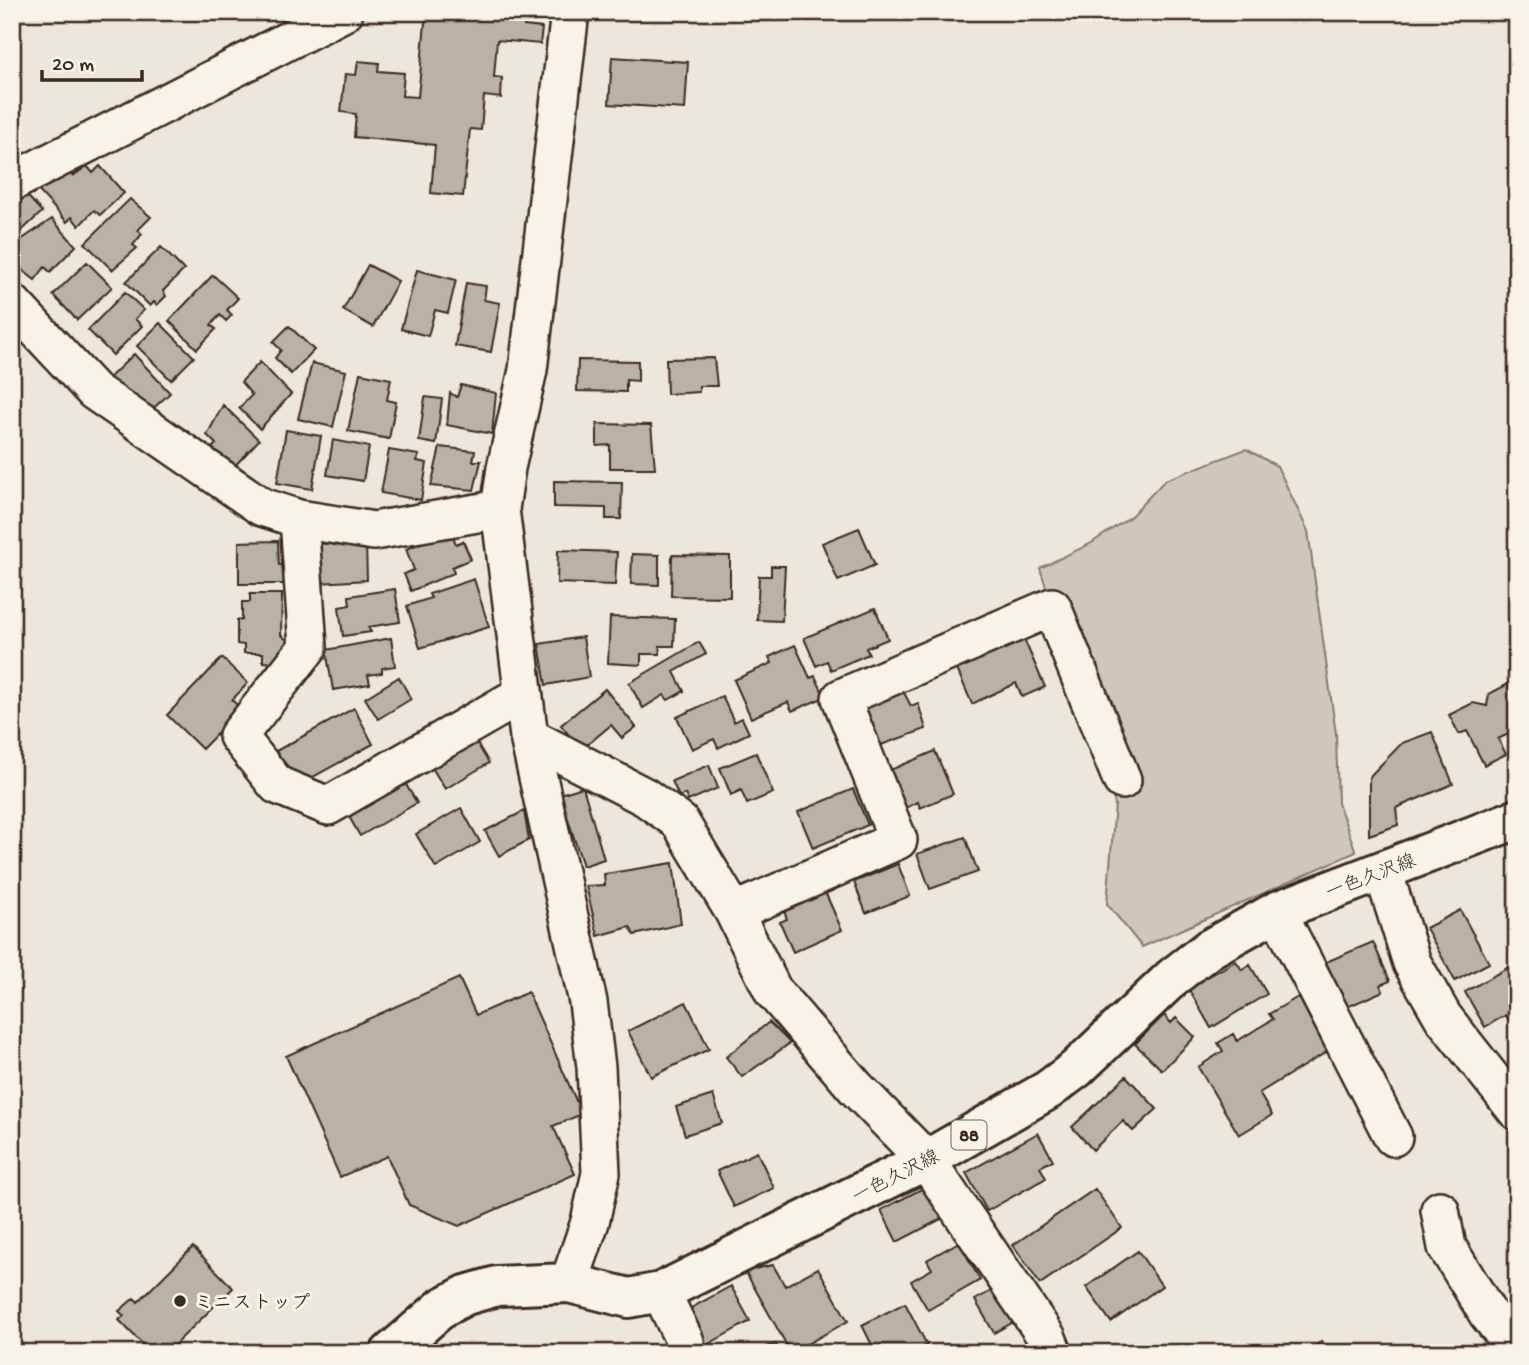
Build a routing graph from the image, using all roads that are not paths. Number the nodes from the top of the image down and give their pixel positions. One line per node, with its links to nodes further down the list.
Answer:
1 (344, 12): 3 (street)
2 (570, 12): 5 (street)
3 (12, 183)
4 (12, 303): 6 (street)
5 (500, 509): 6 (street); 7 (street)
6 (299, 519): 7 (street)
7 (523, 694): 8 (street)
8 (529, 737): 13 (street); 18 (street)
9 (1122, 780): 13 (street)
10 (1517, 819): 11 (main road, 一色久沢線 / 88)
11 (1383, 871): 12 (main road, 一色久沢線 / 88); 14 (street)
12 (1277, 911): 15 (street); 16 (main road, 一色久沢線 / 88)
13 (734, 912): 16 (street)
14 (1517, 1111)
15 (1393, 1137)
16 (926, 1160): 19 (main road, 一色久沢線 / 88); 23 (street)
17 (1440, 1210): 20 (street)
18 (569, 1283): 19 (main road, 一色久沢線 / 88); 21 (main road, 一色久沢線 / 88)
19 (661, 1292): 22 (street)
20 (1517, 1350)
21 (390, 1353)
22 (687, 1353)
23 (1053, 1353)

